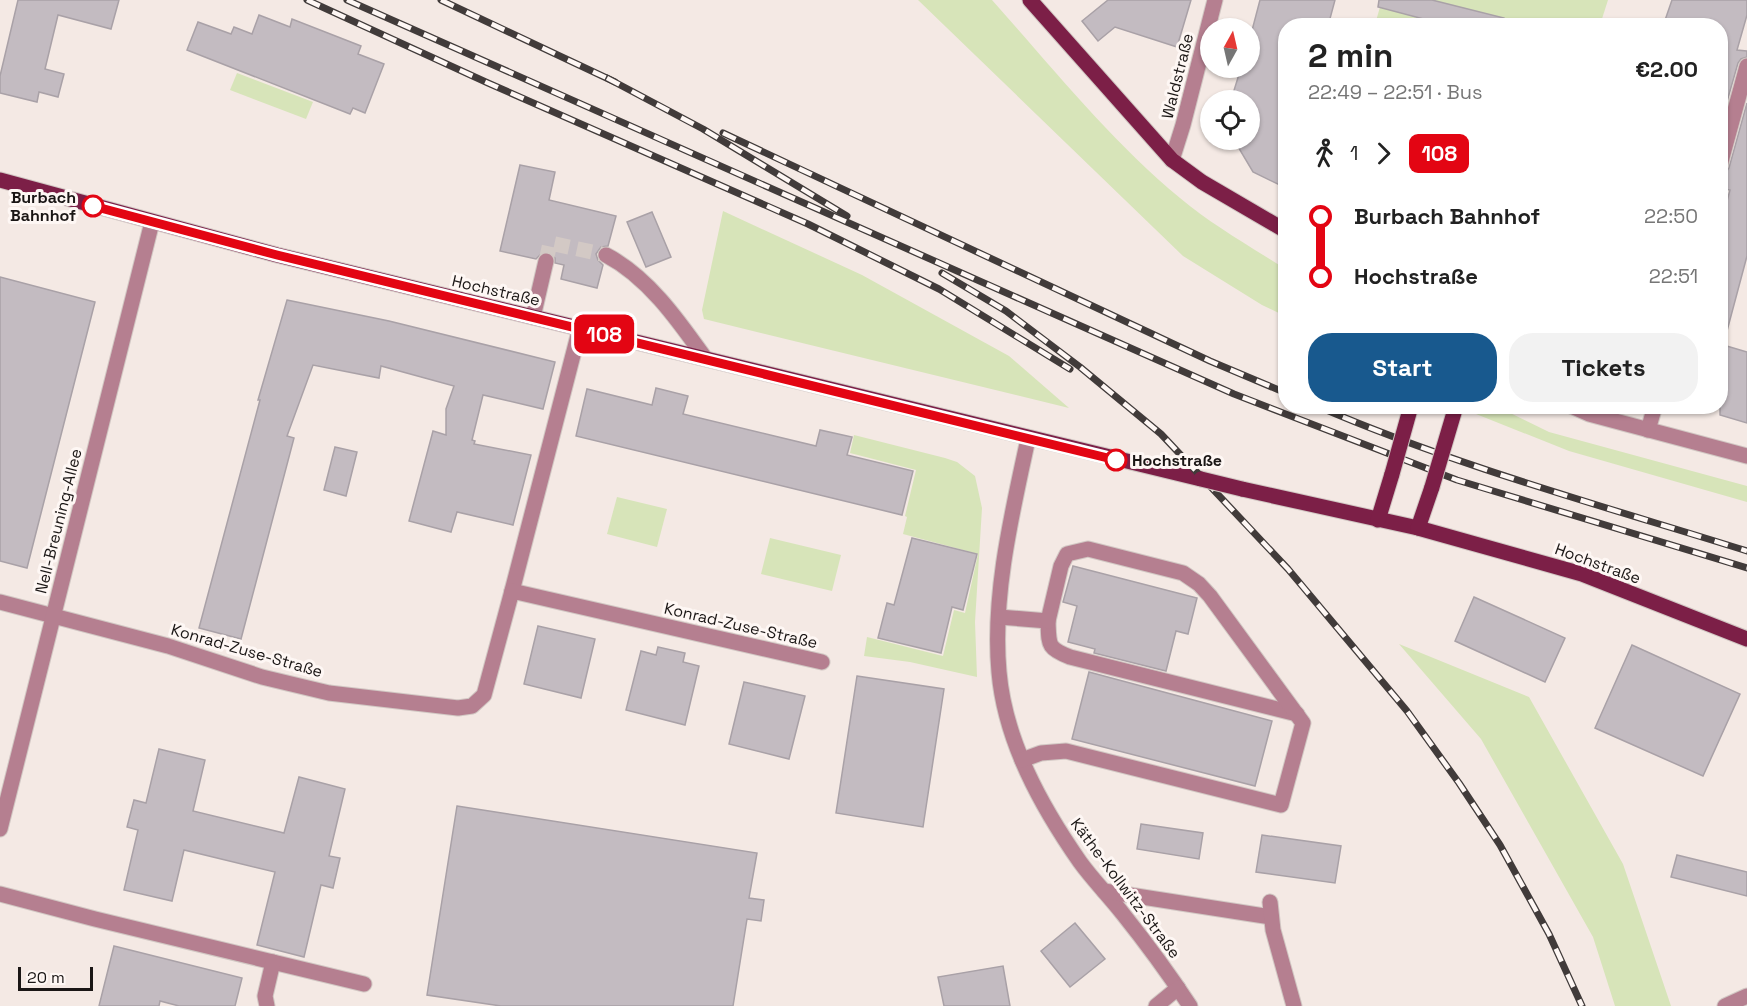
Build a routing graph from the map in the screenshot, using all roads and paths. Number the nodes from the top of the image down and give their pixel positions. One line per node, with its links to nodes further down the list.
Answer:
1 (1030, 0): 5 (main road)
2 (1215, 0): 5 (street, Waldstraße)
3 (1747, 66): 4 (street)
4 (1728, 136)
5 (1172, 160): 8 (main road)
6 (0, 180): 7 (main road, Hochstraße)
7 (152, 222): 11 (main road, Hochstraße); 25 (street, Nell-Breuning-Allee)
8 (1278, 226)
9 (606, 255): 13 (street)
10 (546, 261): 11 (street)
11 (533, 317): 12 (main road, Hochstraße)
12 (580, 328): 13 (main road, Hochstraße); 23 (street, Konrad-Zuse-Straße)
13 (705, 358): 19 (main road, Hochstraße)
14 (1409, 414): 21 (main road, bridge)
15 (1454, 414): 22 (main road, bridge)
16 (1589, 414): 18 (street)
17 (1653, 414): 18 (street)
18 (1648, 430): 20 (street)
19 (1028, 439): 21 (main road, Hochstraße, bridge); 26 (street, Käthe-Kollwitz-Straße)
20 (1747, 456)
21 (1378, 520): 22 (main road, Hochstraße)
22 (1418, 528): 28 (main road, Hochstraße)
23 (512, 591): 25 (street, Konrad-Zuse-Straße); 29 (street, Konrad-Zuse-Straße)
24 (0, 602): 25 (street, Konrad-Zuse-Straße)
25 (53, 615): 32 (street, Nell-Breuning-Allee)
26 (999, 617): 27 (street); 31 (street, Käthe-Kollwitz-Straße)
27 (1048, 621): 30 (street); 30 (street)
28 (1747, 639)
29 (822, 662)
30 (1297, 714): 31 (street)
31 (1022, 760): 33 (street, Käthe-Kollwitz-Straße)
32 (0, 829)
33 (1104, 891): 37 (street, Käthe-Kollwitz-Straße); 42 (street)
34 (0, 894): 35 (street)
35 (273, 962): 36 (street); 39 (street)
36 (364, 984)
37 (1178, 988): 40 (street); 41 (street, Käthe-Kollwitz-Straße)
38 (1747, 996): 43 (street)
39 (267, 1006)
40 (1156, 1006)
41 (1190, 1006)
42 (1294, 1006)
43 (1725, 1006)

